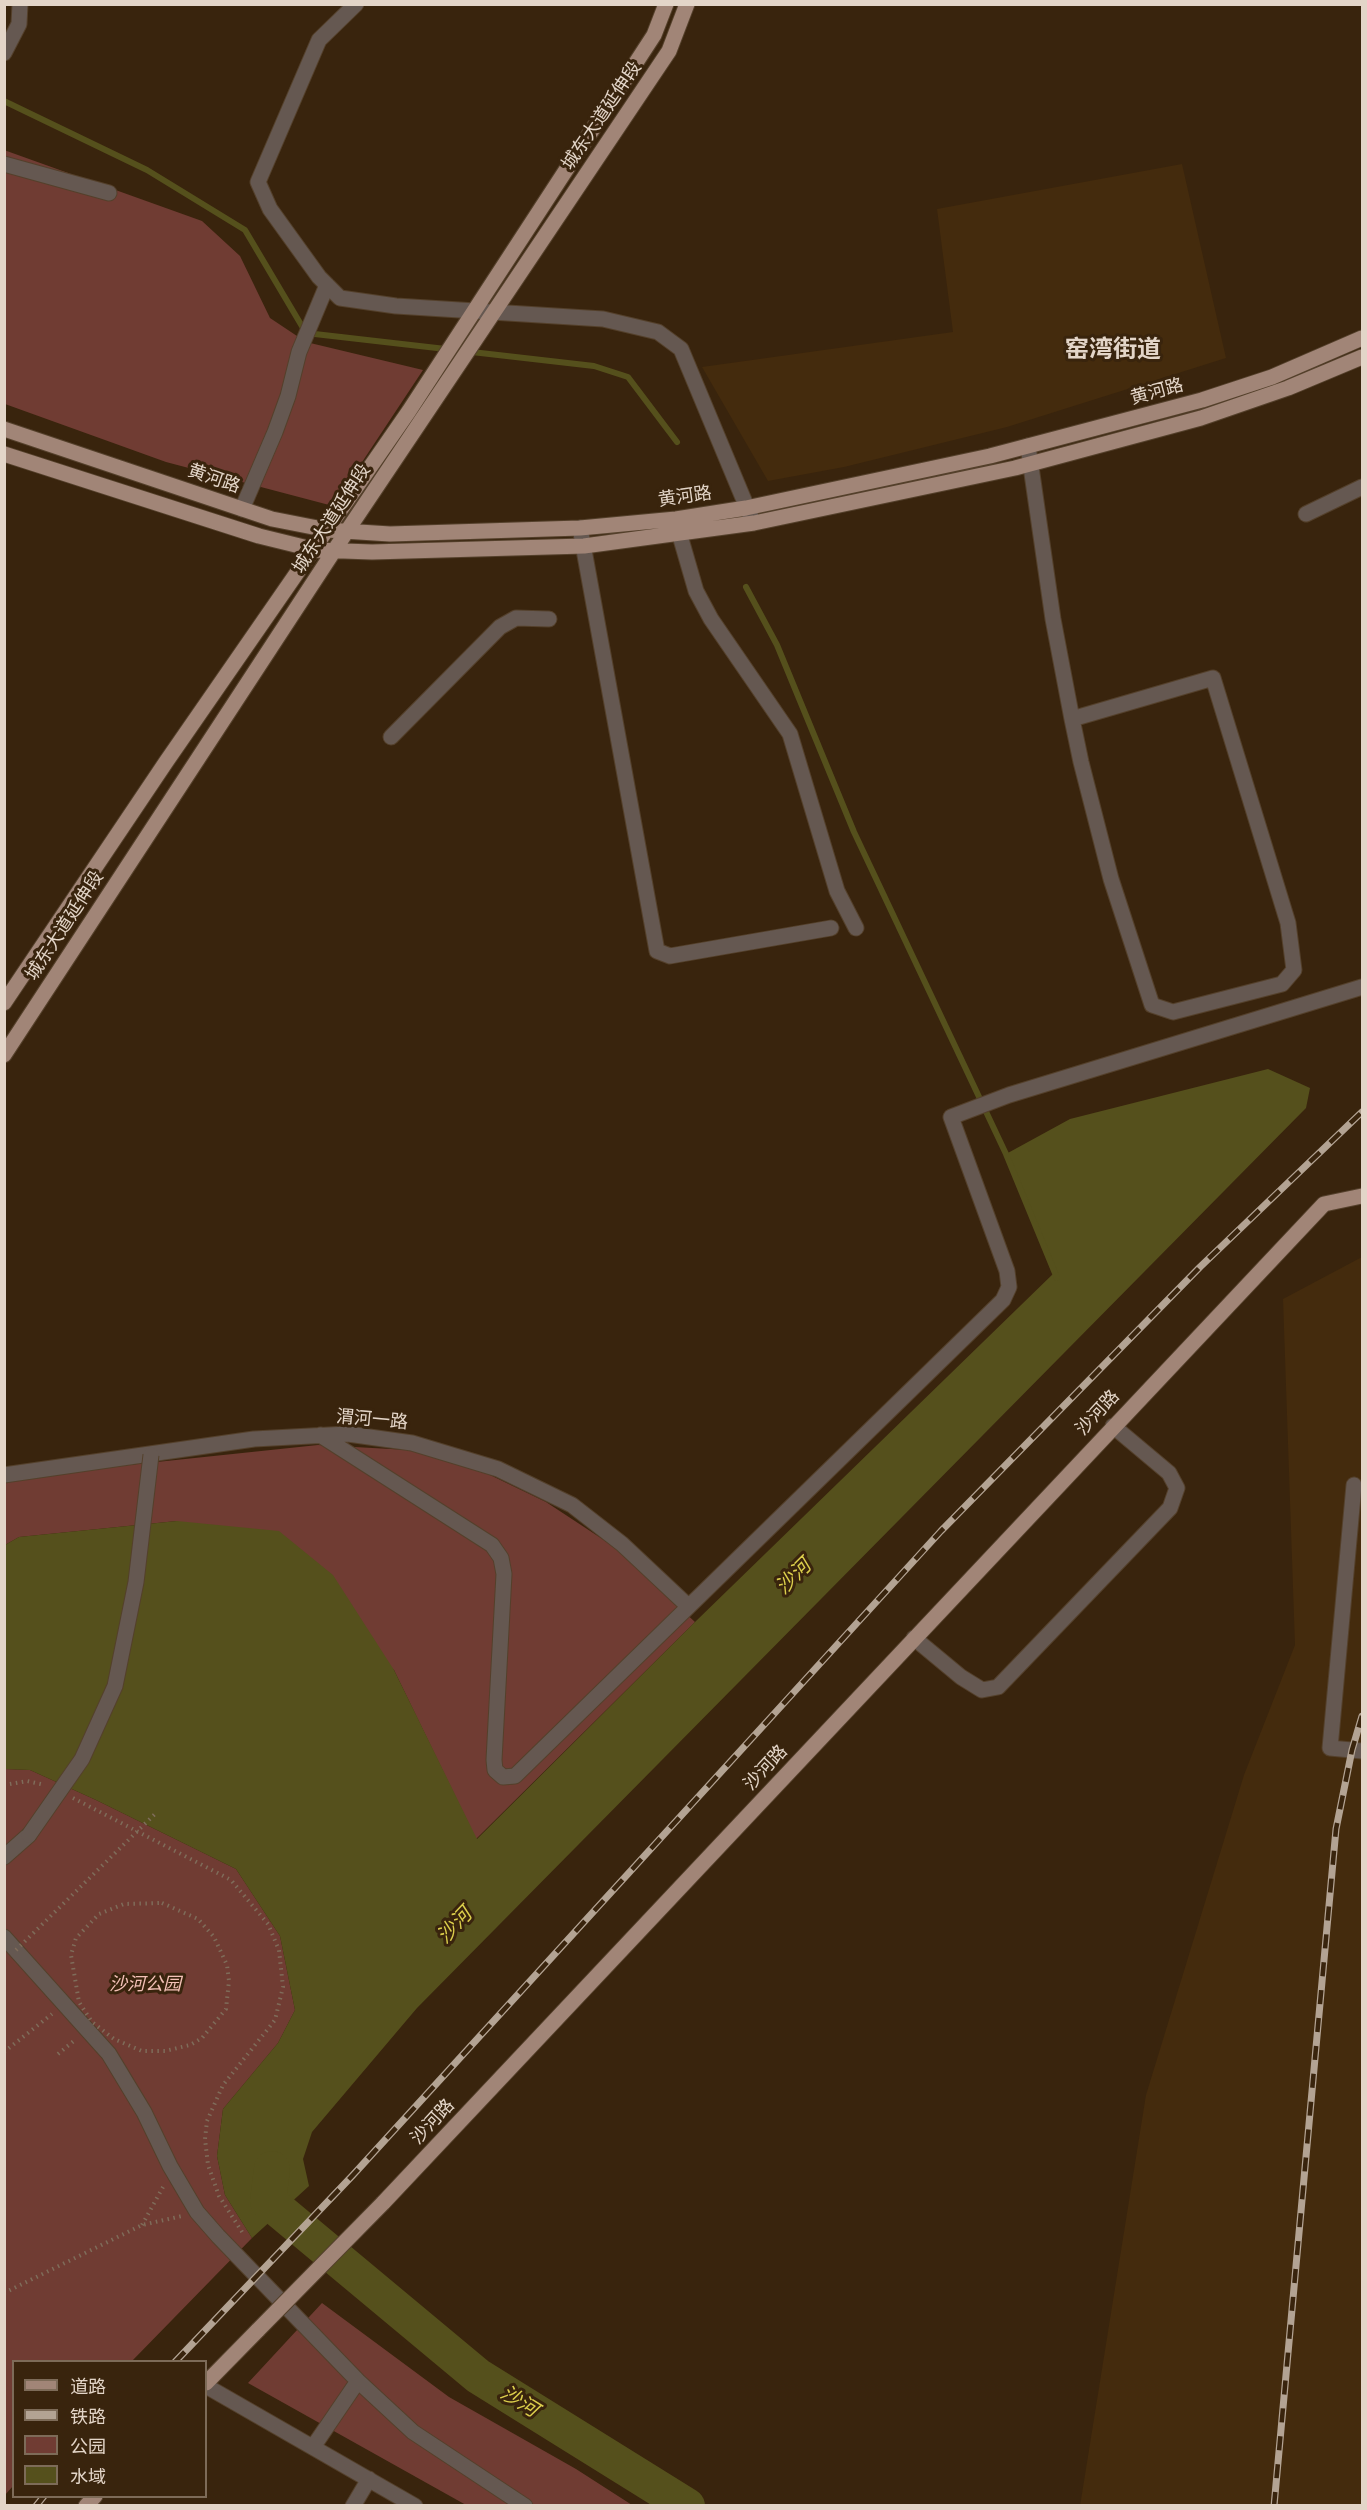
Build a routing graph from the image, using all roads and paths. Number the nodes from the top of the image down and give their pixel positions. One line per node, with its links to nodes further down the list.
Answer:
1 (20, 4): 5 (street)
2 (356, 4): 8 (street)
3 (666, 4): 22 (main road, 城东大道延伸段)
4 (687, 4): 23 (main road, 城东大道延伸段)
5 (6, 51)
6 (4, 164): 7 (street)
7 (109, 193)
8 (327, 285): 16 (street); 17 (street)
9 (1362, 338): 12 (main road, 黄河路)
10 (1362, 357): 14 (main road, 黄河路)
11 (4, 429): 17 (main road, 黄河路)
12 (1028, 446): 14 (street); 16 (main road, 黄河路)
13 (4, 454): 25 (main road, 黄河路)
14 (1031, 464): 19 (main road, 黄河路); 28 (street)
15 (1362, 487): 18 (street)
16 (746, 508): 19 (street); 20 (main road, 黄河路)
17 (242, 509): 22 (main road, 黄河路)
18 (1306, 514)
19 (754, 523): 20 (main road, 黄河路)
20 (678, 526): 21 (main road, 黄河路); 24 (main road, 黄河路); 31 (street)
21 (580, 528): 23 (main road, 黄河路); 24 (street)
22 (328, 530): 23 (main road, 黄河路); 25 (main road, 城东大道延伸段)
23 (346, 531): 26 (main road, 城东大道延伸段)
24 (584, 546): 26 (main road, 黄河路); 30 (street)
25 (316, 549): 26 (main road, 黄河路); 33 (main road, 城东大道延伸段)
26 (334, 550): 34 (main road, 城东大道延伸段)
27 (549, 619): 29 (street)
28 (1072, 719): 28 (street)
29 (391, 737)
30 (831, 927)
31 (856, 928)
32 (1362, 987): 41 (street)
33 (4, 1003)
34 (4, 1055)
35 (1362, 1196): 36 (main road, 沙河路)
36 (1113, 1426): 42 (main road, 沙河路); 42 (street)
37 (320, 1435): 38 (street, 渭河一路); 41 (street, 渭河一路); 41 (street)
38 (151, 1455): 39 (street, 渭河一路); 48 (street, bridge)
39 (4, 1475)
40 (1354, 1485): 43 (street)
41 (688, 1606)
42 (914, 1638): 60 (main road, 沙河路, bridge)
43 (1362, 1751)
44 (4, 1785): 45 (path)
45 (52, 1788)
46 (71, 1797): 57 (path)
47 (157, 1812): 50 (path, bridge)
48 (4, 1857)
49 (4, 1937): 50 (street)
50 (16, 1950): 51 (street)
51 (64, 2004): 53 (path); 54 (street)
52 (217, 2024): 52 (path)
53 (4, 2052)
54 (170, 2166): 55 (street); 56 (path)
55 (197, 2212): 56 (path); 59 (street)
56 (142, 2225): 58 (path)
57 (244, 2235)
58 (4, 2293)
59 (358, 2381): 62 (street); 66 (street)
60 (207, 2384)
61 (207, 2386): 62 (street)
62 (314, 2447): 63 (street)
63 (369, 2479): 64 (street); 65 (street)
64 (353, 2505)
65 (415, 2505)
66 (525, 2505)

